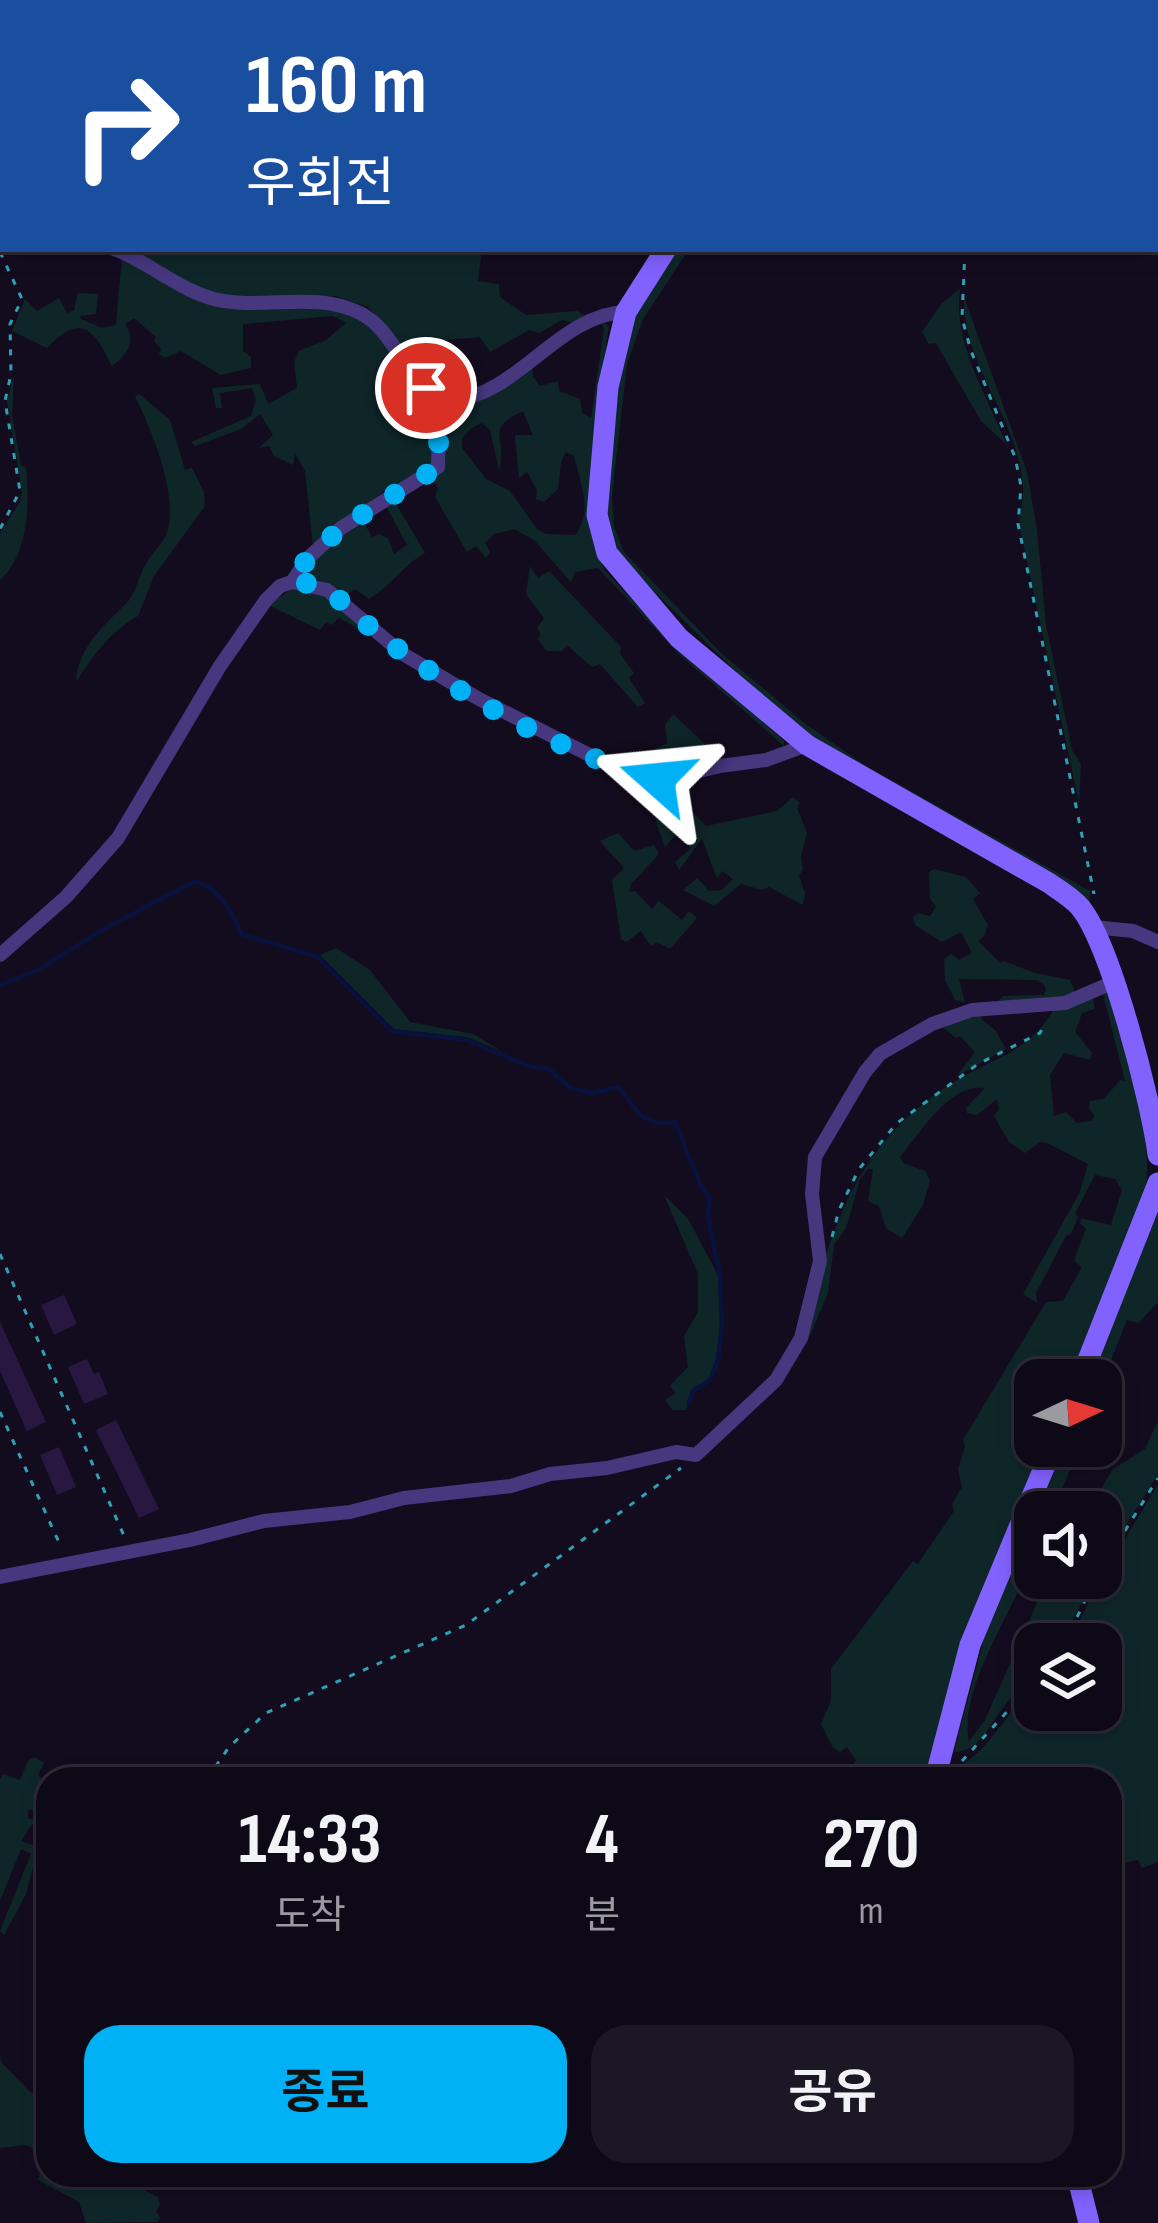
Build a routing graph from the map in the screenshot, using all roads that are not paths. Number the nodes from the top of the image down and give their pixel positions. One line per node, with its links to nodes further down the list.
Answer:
1 (120, 252): 4 (street)
2 (664, 252): 3 (main road)
3 (626, 312): 4 (street); 6 (main road)
4 (452, 400): 5 (street)
5 (292, 582): 6 (street); 9 (street)
6 (807, 745): 7 (main road)
7 (1093, 927): 8 (street); 10 (main road)
8 (1158, 942)
9 (0, 955)
10 (1114, 982): 11 (main road); 15 (street)
11 (1158, 1155)
12 (1158, 1183): 13 (main road)
13 (1088, 1359)
14 (1044, 1467): 16 (main road)
15 (0, 1577)
16 (939, 1767)
17 (1080, 2187): 18 (main road)
18 (1088, 2223)

